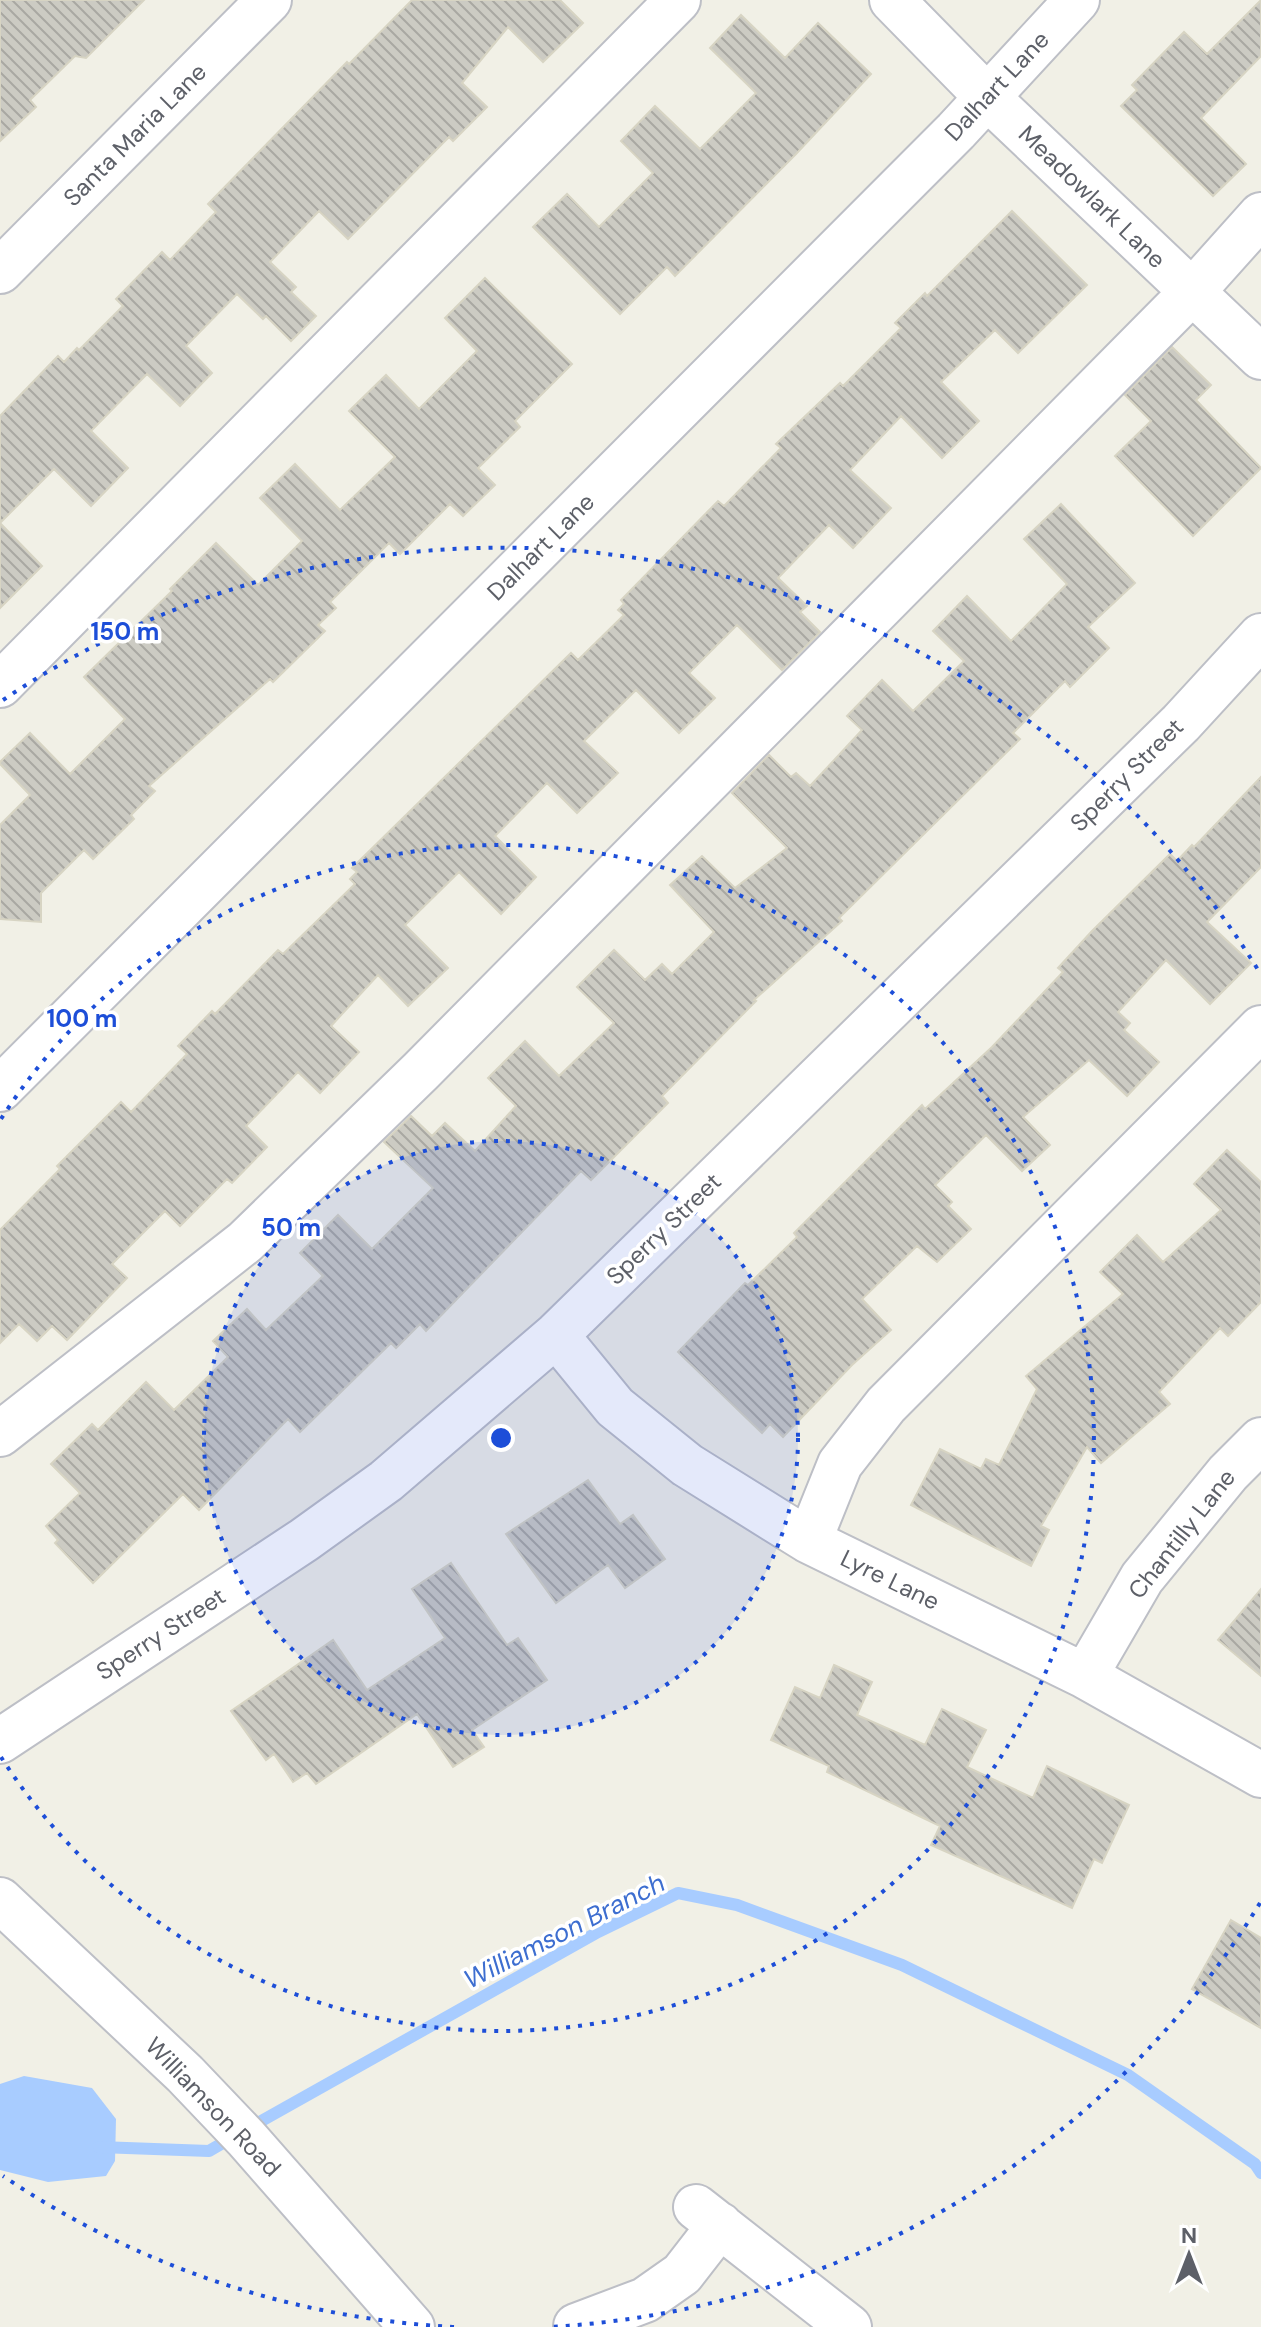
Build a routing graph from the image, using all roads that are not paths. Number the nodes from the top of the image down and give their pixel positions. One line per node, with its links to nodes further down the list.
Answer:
1 (269, 0): 7 (street, Santa Maria Lane)
2 (678, 0): 11 (street)
3 (892, 0): 5 (street, Meadowlark Lane)
4 (1077, 0): 5 (street, Dalhart Lane)
5 (988, 98): 8 (street, Meadowlark Lane); 13 (street, Dalhart Lane)
6 (1261, 215): 8 (street)
7 (0, 271)
8 (1192, 292): 9 (street, Meadowlark Lane); 15 (street)
9 (1261, 357)
10 (1261, 636): 14 (street, Sperry Street)
11 (0, 685)
12 (1261, 1028): 17 (street)
13 (0, 1089)
14 (556, 1335): 17 (street, Lyre Lane); 19 (street, Sperry Street)
15 (0, 1434)
16 (1261, 1440): 18 (street, Chantilly Lane)
17 (809, 1541): 18 (street, Lyre Lane)
18 (1085, 1676): 20 (street, Lyre Lane)
19 (0, 1741)
20 (1261, 1775)
21 (0, 1900): 22 (street, Williamson Road)
22 (412, 2327)
23 (575, 2327): 24 (street)
24 (849, 2327)

